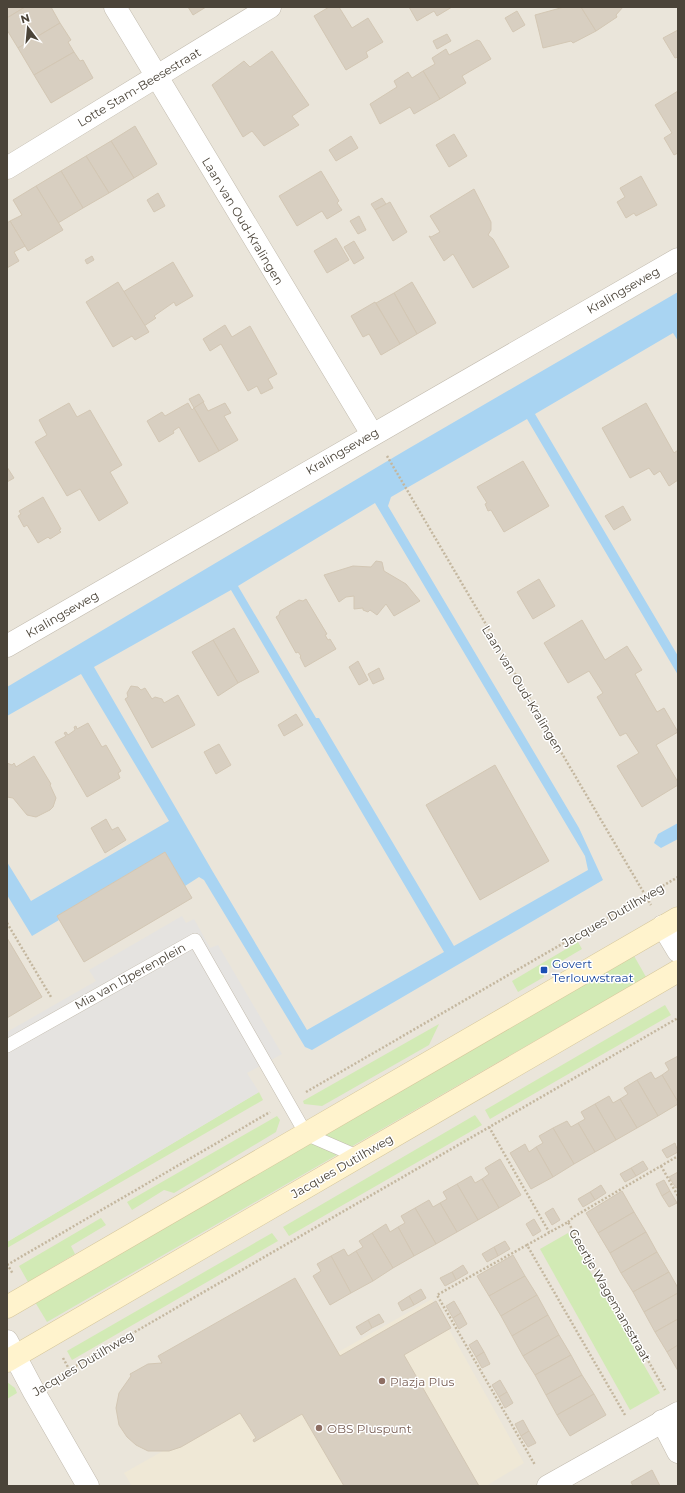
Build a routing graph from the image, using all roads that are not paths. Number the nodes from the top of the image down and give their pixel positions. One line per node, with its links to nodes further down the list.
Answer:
1 (115, 7): 3 (street, Laan van Oud-Kralingen)
2 (270, 7): 3 (street, Lotte Stam-Beesestraat)
3 (156, 76): 4 (street, Lotte Stam-Beesestraat); 6 (street, Laan van Oud-Kralingen)
4 (7, 168)
5 (678, 259): 6 (street, Kralingseweg)
6 (372, 434): 7 (street, Kralingseweg)
7 (7, 646)
8 (671, 922): 9 (street); 12 (main road)
9 (678, 951)
10 (678, 971): 13 (main road, Jacques Dutilhweg)
11 (7, 1046): 12 (lane, Mia van IJperenplein)
12 (306, 1134): 13 (lane); 14 (main road)
13 (359, 1157): 15 (main road, Jacques Dutilhweg)
14 (7, 1308)
15 (10, 1353): 18 (street)
16 (670, 1417): 17 (street); 19 (street)
17 (678, 1452)
18 (88, 1486)
19 (548, 1486)

